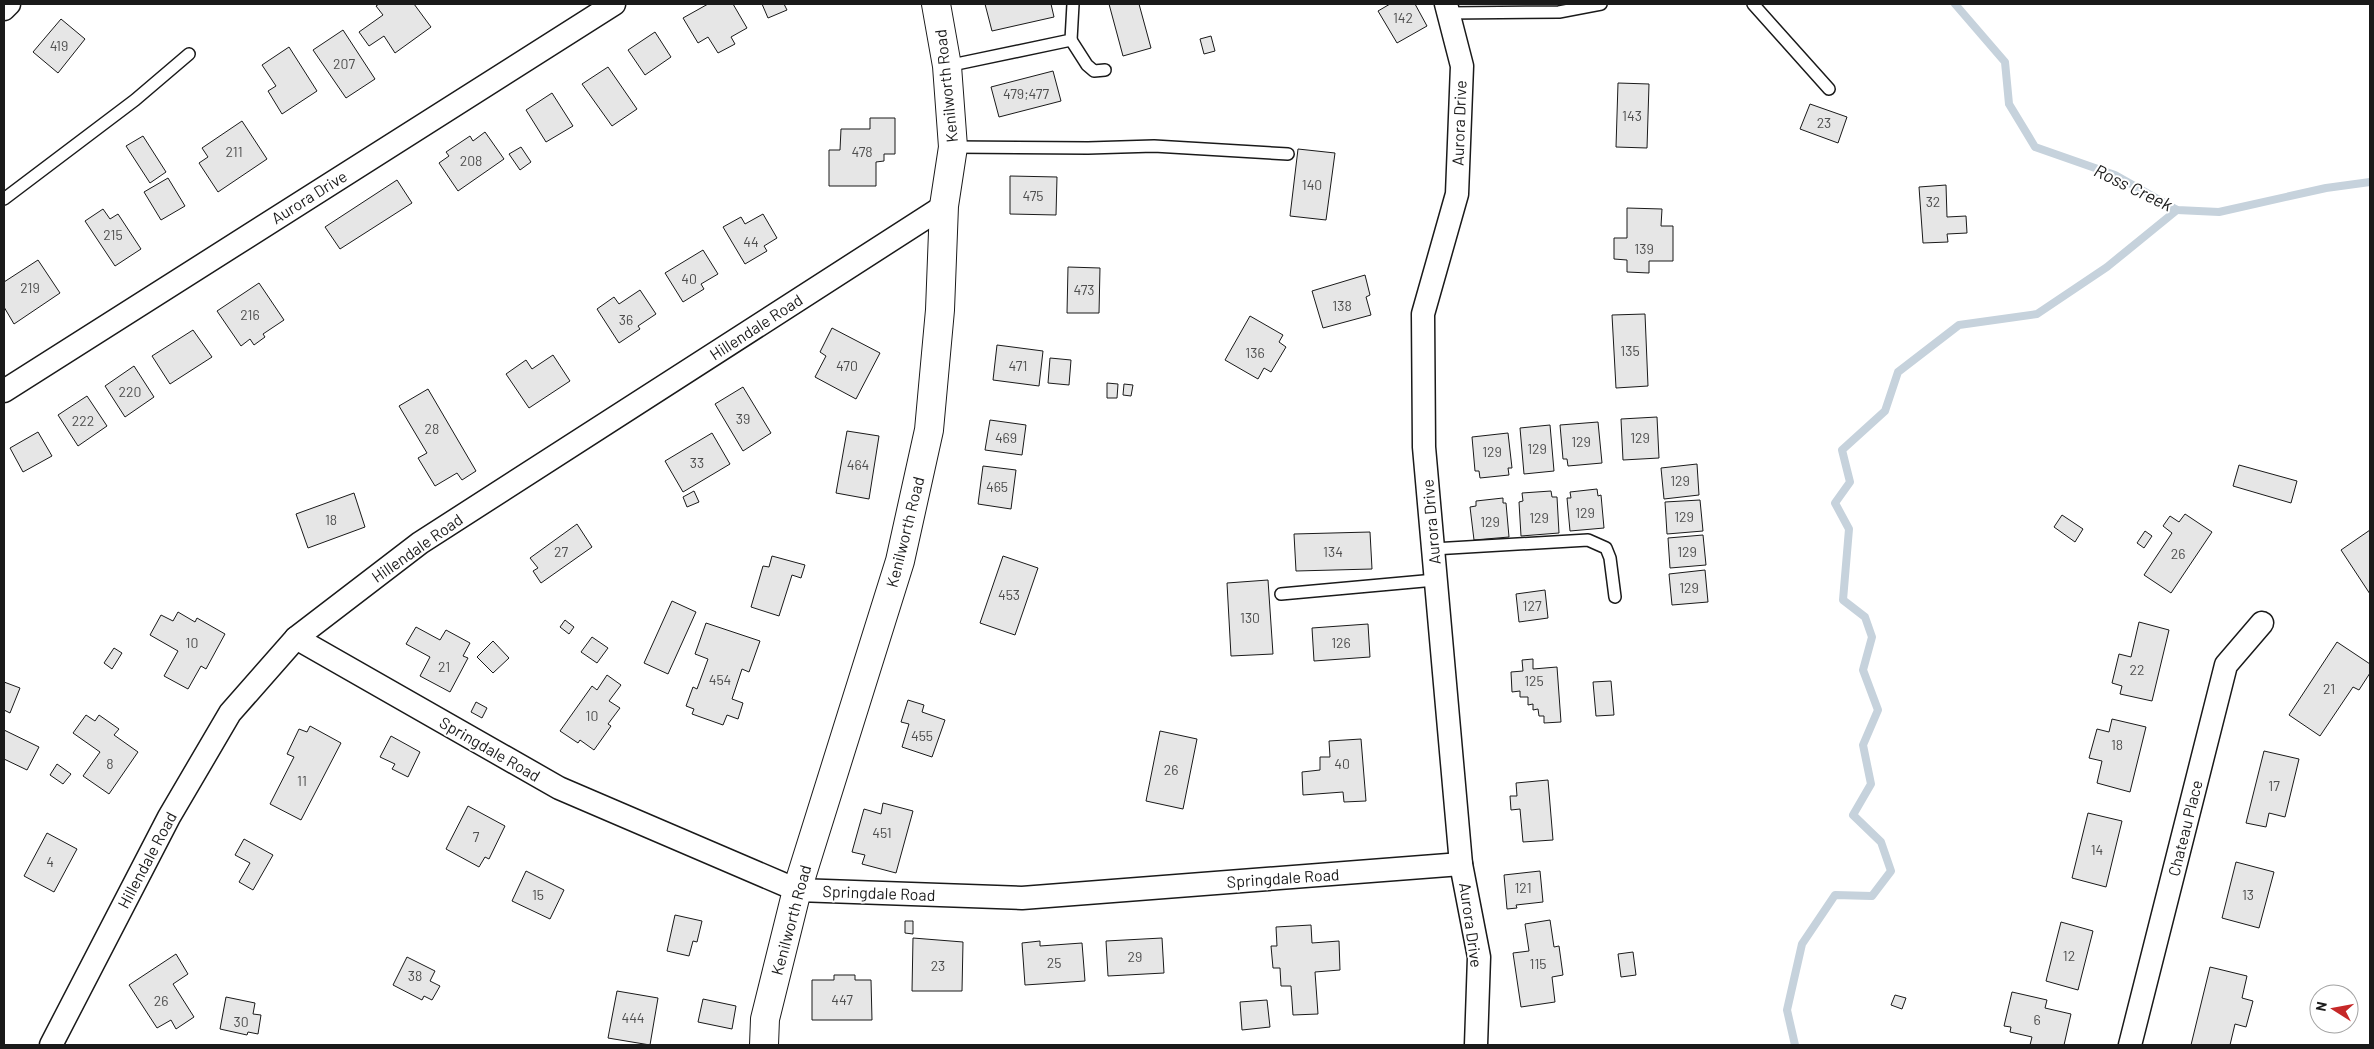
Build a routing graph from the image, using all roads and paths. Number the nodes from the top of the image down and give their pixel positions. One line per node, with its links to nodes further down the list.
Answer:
1 (9, 4): 7 (street)
2 (614, 4): 18 (street, Aurora Drive)
3 (936, 4): 11 (street, Kenilworth Road)
4 (1073, 4): 9 (lane)
5 (1601, 4): 8 (lane)
6 (1753, 4): 13 (lane)
7 (4, 9)
8 (1447, 9): 19 (street, Aurora Drive)
9 (1071, 40): 11 (lane); 12 (lane)
10 (189, 54): 16 (lane)
11 (947, 66): 14 (street, Kenilworth Road)
12 (1105, 70)
13 (1829, 90)
14 (953, 148): 15 (lane); 17 (street, Kenilworth Road)
15 (1288, 154)
16 (4, 199)
17 (944, 206): 24 (street, Hillendale Road); 26 (street, Kenilworth Road)
18 (4, 391)
19 (1433, 549): 20 (street, Aurora Drive); 22 (lane)
20 (1436, 580): 21 (lane); 25 (street, Aurora Drive)
21 (1281, 594)
22 (1616, 597)
23 (2262, 623): 30 (street, Chateau Place)
24 (296, 638): 26 (street, Springdale Road); 27 (street, Hillendale Road)
25 (1461, 864): 26 (street, Springdale Road); 29 (street, Aurora Drive)
26 (797, 890): 28 (street, Kenilworth Road)
27 (51, 1045)
28 (764, 1045)
29 (1476, 1045)
30 (2130, 1045)

